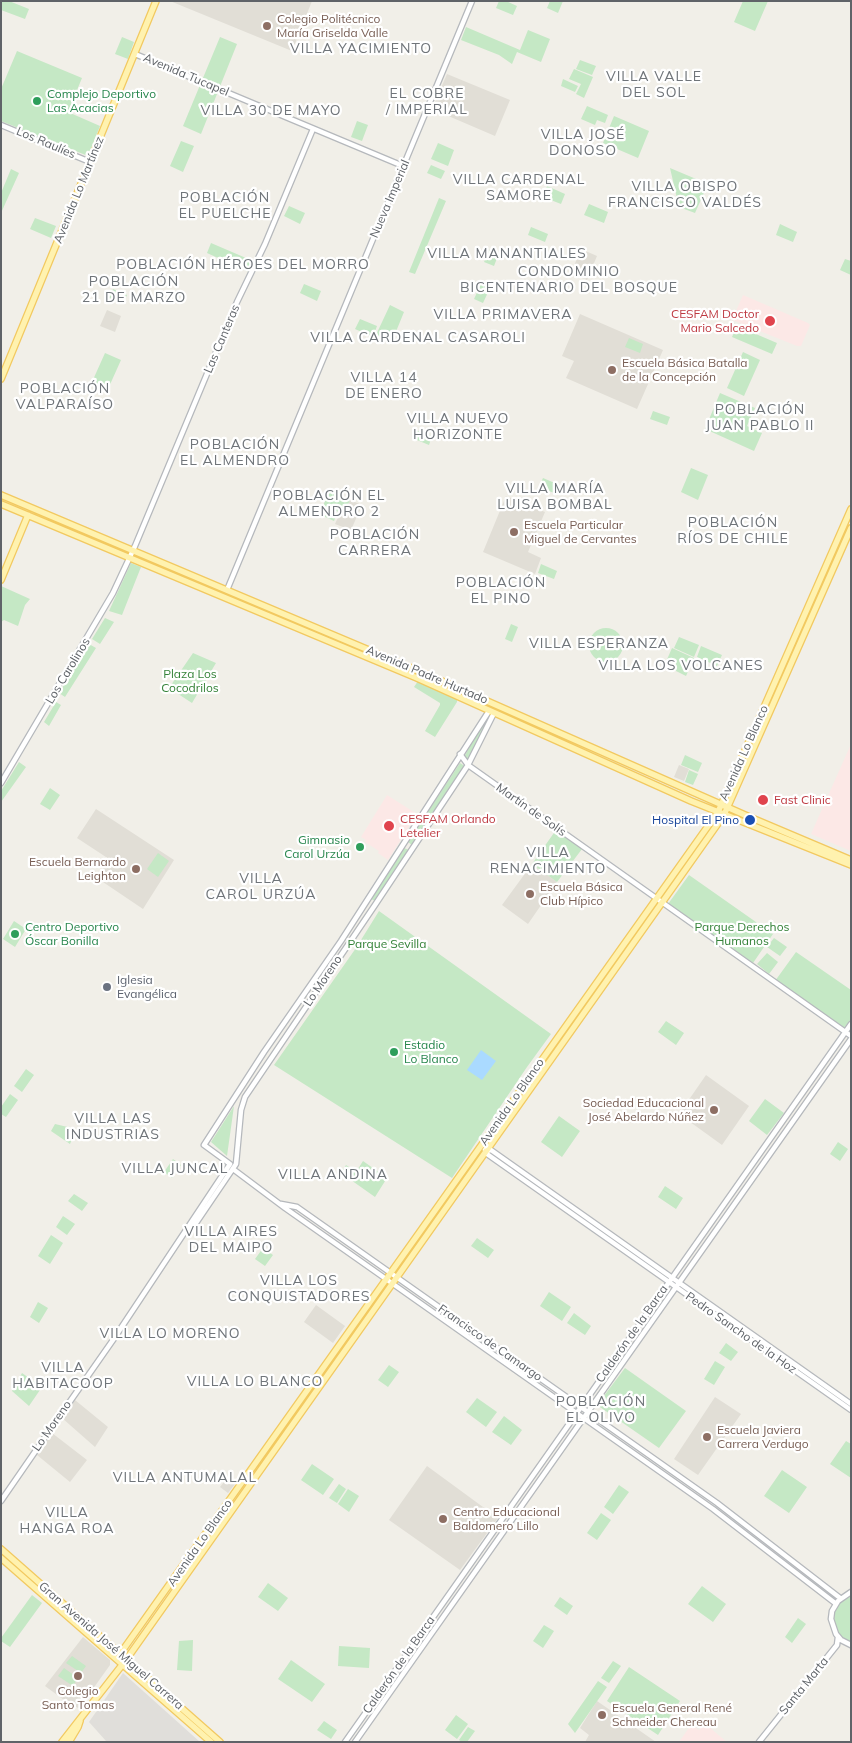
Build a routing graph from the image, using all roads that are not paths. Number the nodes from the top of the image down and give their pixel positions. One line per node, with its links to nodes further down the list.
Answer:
1 (156, 1): 3 (main road, Avenida Lo Martínez)
2 (472, 1): 7 (street, Nueva Imperial)
3 (135, 54): 5 (street, Avenida Tucapel); 6 (main road, Avenida Lo Martínez)
4 (1, 125): 6 (street, Los Raulíes)
5 (313, 128): 7 (street, Avenida Tucapel); 15 (street, Las Canteras)
6 (90, 162): 8 (main road, Avenida Lo Martínez)
7 (403, 166): 17 (street, Nueva Imperial)
8 (1, 379)
9 (1, 495): 12 (main road, Avenida Padre Hurtado)
10 (1, 504): 13 (main road, Avenida Padre Hurtado)
11 (851, 509): 23 (main road, Avenida Lo Blanco)
12 (36, 510): 13 (main road); 15 (main road, Avenida Padre Hurtado)
13 (28, 515): 15 (main road, Avenida Padre Hurtado); 16 (main road)
14 (851, 528): 23 (main road, Avenida Lo Blanco)
15 (131, 554): 17 (main road, Avenida Padre Hurtado); 19 (main road, Avenida Padre Hurtado); 22 (street, Los Carolinos)
16 (1, 580)
17 (227, 590): 18 (main road, Avenida Padre Hurtado)
18 (501, 708): 19 (main road); 23 (main road, Avenida Padre Hurtado)
19 (492, 712): 20 (street, Lo Moreno); 21 (street, Lo Moreno); 24 (main road, Avenida Padre Hurtado)
20 (460, 754): 21 (street, Martín de Solís); 26 (street, Lo Moreno)
21 (468, 765): 27 (street, Lo Moreno); 30 (street, Martín de Solís)
22 (1, 784)
23 (725, 806): 24 (main road, Avenida Lo Blanco); 25 (main road, Avenida Lo Blanco); 28 (main road, Avenida Padre Hurtado)
24 (718, 812): 25 (main road, Avenida Padre Hurtado); 30 (main road, Avenida Lo Blanco)
25 (724, 814): 29 (main road, Avenida Padre Hurtado); 30 (main road, Avenida Lo Blanco)
26 (403, 844): 27 (street); 38 (street, Lo Moreno)
27 (413, 848): 36 (street, Lo Moreno)
28 (851, 860)
29 (851, 865)
30 (659, 901): 32 (street, Martín de Solís); 34 (main road, Avenida Lo Blanco); 35 (main road, Avenida Lo Blanco)
31 (851, 1024): 32 (street, Calderón de la Barca)
32 (845, 1032): 33 (street, Martín de Solís); 40 (street, Calderón de la Barca)
33 (851, 1037): 42 (street, Calderón de la Barca)
34 (480, 1147): 35 (street, Pedro Sancho de la Hoz); 39 (main road, Avenida Lo Blanco)
35 (486, 1151): 39 (main road, Avenida Lo Blanco); 40 (street, Pedro Sancho de la Hoz)
36 (233, 1169): 37 (street, Francisco de Camargo); 38 (street, Lo Moreno)
37 (280, 1204): 39 (street, Francisco de Camargo); 41 (street, Francisco de Camargo)
38 (189, 1228): 49 (street, Lo Moreno)
39 (393, 1275): 41 (main road, Avenida Lo Blanco); 44 (street, Francisco de Camargo)
40 (671, 1280): 42 (street, Pedro Sancho de la Hoz); 44 (street, Calderón de la Barca)
41 (389, 1281): 47 (street, Francisco de Camargo); 59 (main road, Avenida Lo Blanco); 60 (main road, Avenida Lo Blanco)
42 (677, 1284): 43 (street, Pedro Sancho de la Hoz); 45 (street, Pedro Sancho de la Hoz); 46 (street, Calderón de la Barca)
43 (851, 1404)
44 (581, 1407): 46 (street, Francisco de Camargo); 47 (street, Calderón de la Barca)
45 (851, 1410)
46 (588, 1412): 48 (street, Calderón de la Barca); 53 (street, Francisco de Camargo)
47 (577, 1413): 48 (street, Francisco de Camargo); 66 (street, Calderón de la Barca)
48 (583, 1417): 54 (street, Francisco de Camargo); 67 (street, Calderón de la Barca)
49 (1, 1501)
50 (1, 1549): 59 (main road, Gran Avenida José Miguel Carrera)
51 (1, 1558): 60 (main road, Gran Avenida José Miguel Carrera)
52 (851, 1592): 53 (street)
53 (840, 1598): 54 (street)
54 (835, 1604): 55 (street)
55 (838, 1637): 56 (street); 57 (street, Santa Marta)
56 (845, 1643): 57 (street, Santa Marta); 58 (street)
57 (837, 1645): 68 (street, Santa Marta)
58 (851, 1645)
59 (120, 1654): 60 (main road, Gran Avenida José Miguel Carrera)
60 (124, 1662): 61 (main road, Avenida Lo Blanco); 64 (main road, Gran Avenida José Miguel Carrera); 65 (main road, Gran Avenida José Miguel Carrera)
61 (80, 1721): 62 (main road, Avenida Lo Blanco); 63 (main road, Avenida Lo Blanco)
62 (62, 1742)
63 (69, 1742)
64 (211, 1742)
65 (220, 1742)
66 (345, 1742)
67 (355, 1742)
68 (759, 1742)

